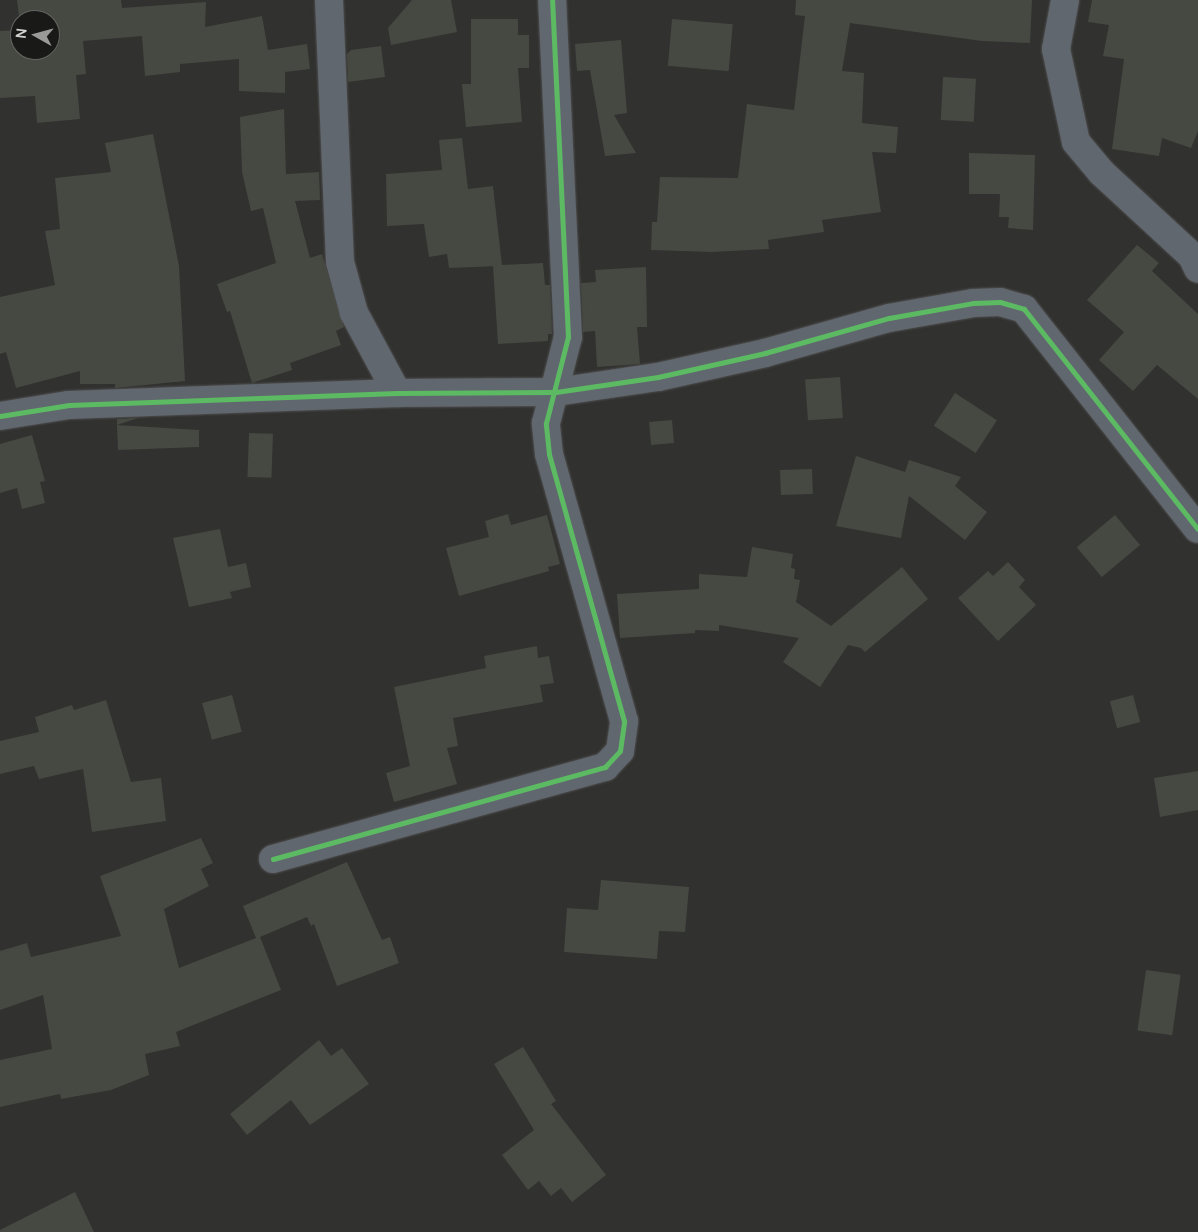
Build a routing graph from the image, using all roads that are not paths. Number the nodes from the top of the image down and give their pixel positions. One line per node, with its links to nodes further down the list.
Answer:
1 (329, 0): 6 (street)
2 (552, 0): 5 (street)
3 (1065, 0): 4 (street)
4 (1198, 269)
5 (556, 392): 6 (street); 8 (street); 9 (street)
6 (397, 393): 7 (street)
7 (0, 416)
8 (1198, 529)
9 (272, 858)

